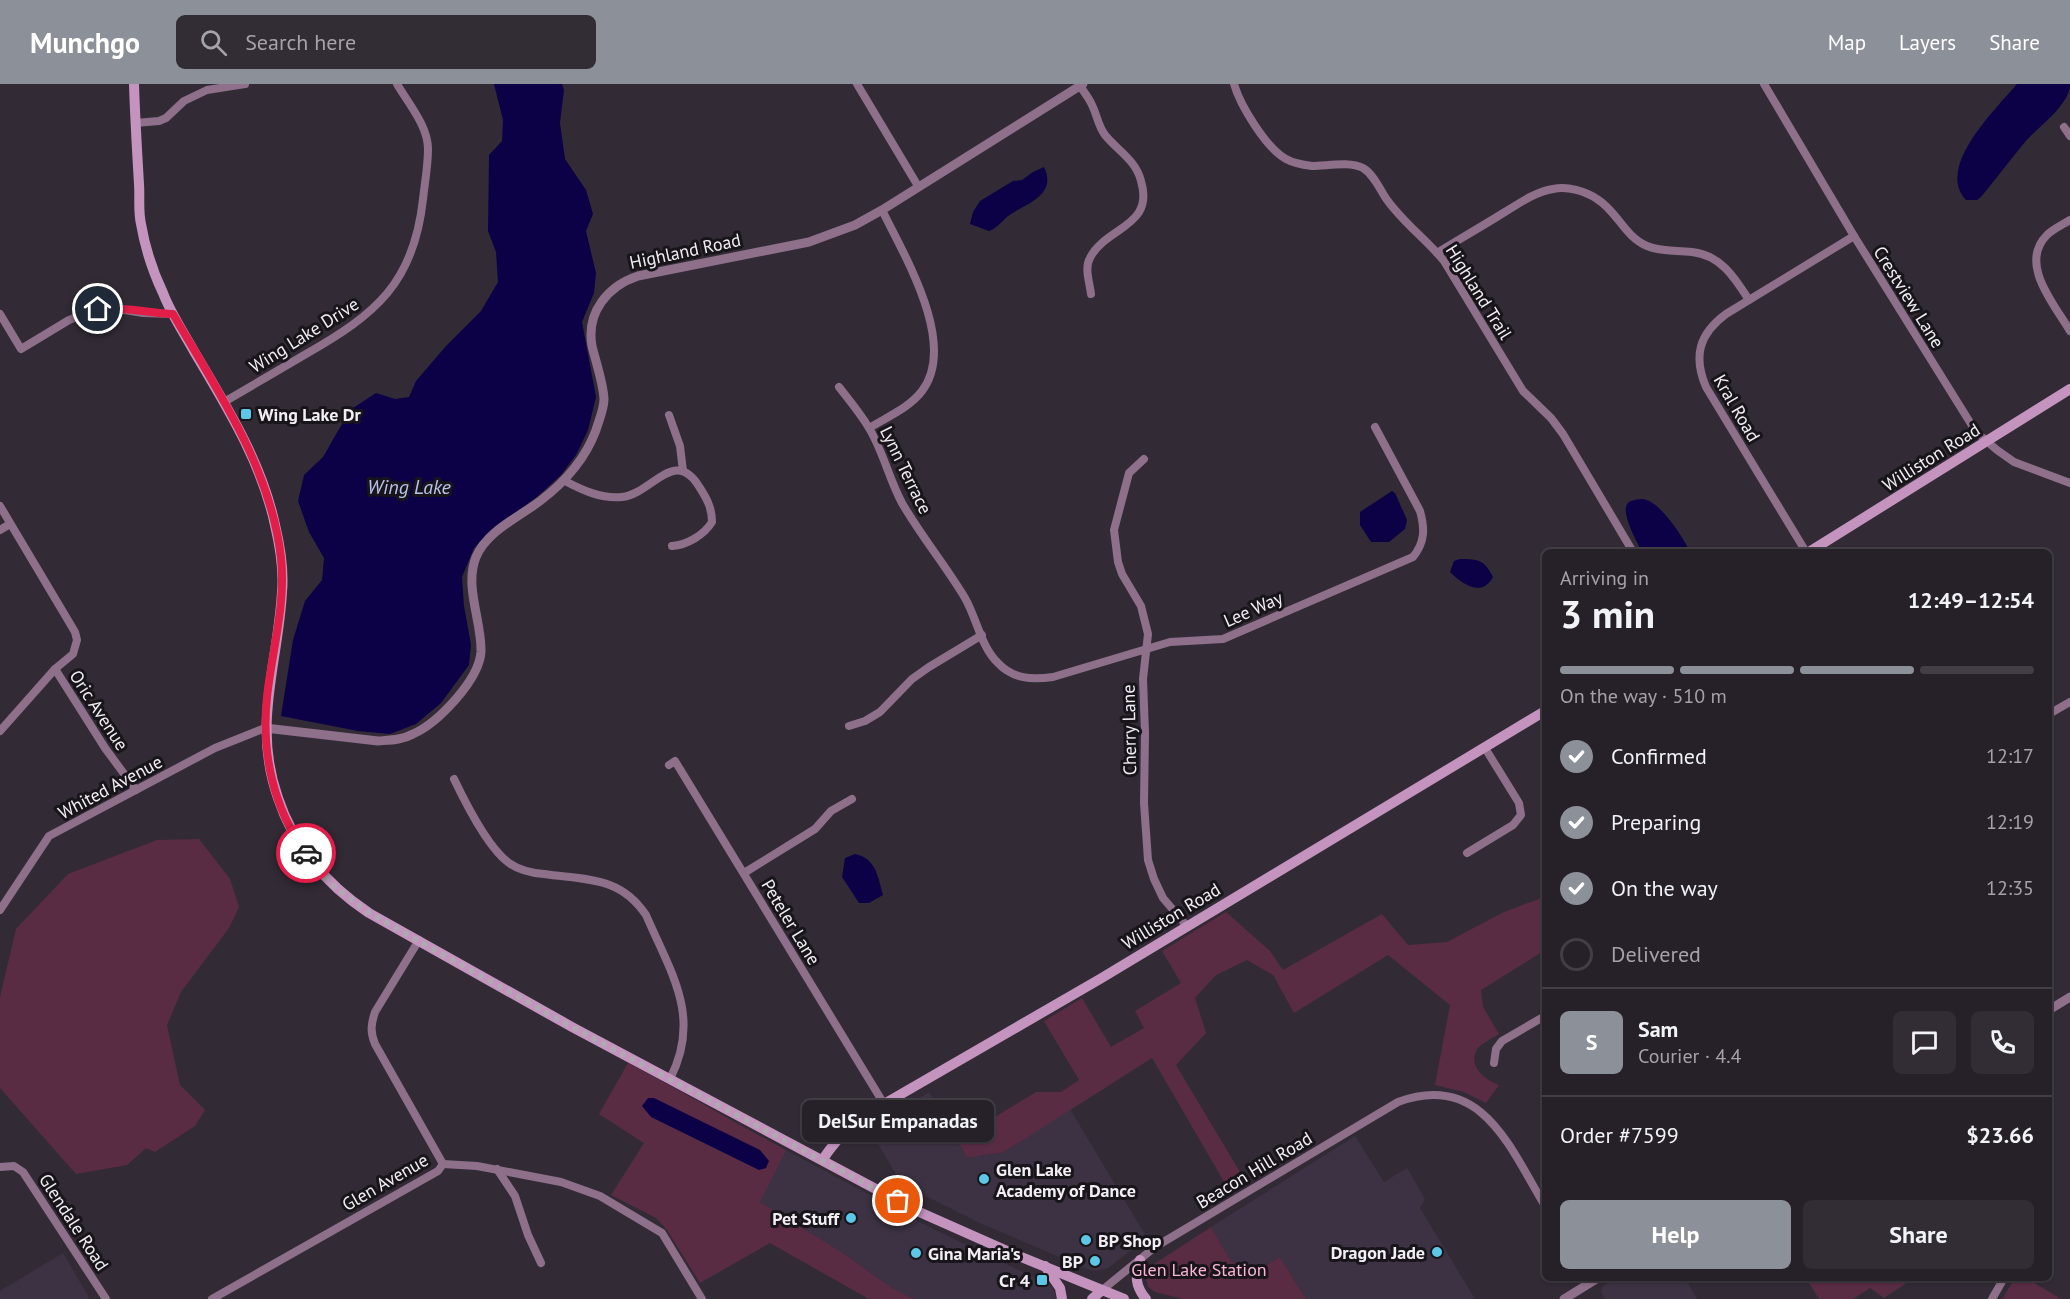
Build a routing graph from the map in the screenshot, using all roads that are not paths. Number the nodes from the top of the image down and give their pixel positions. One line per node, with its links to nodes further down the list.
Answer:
1 (134, 84): 8 (main road)
2 (245, 84): 8 (street)
3 (397, 84): 23 (street, Wing Lake Drive)
4 (856, 84): 11 (street)
5 (1234, 84): 15 (street, Highland Trail)
6 (1764, 84): 14 (street, Crestview Lane)
7 (1081, 85): 11 (street, Highland Road); 16 (street)
8 (135, 123): 19 (main road)
9 (2064, 127): 10 (street)
10 (2070, 136)
11 (918, 186): 12 (street, Highland Road)
12 (882, 210): 26 (street); 30 (street, Highland Road)
13 (2070, 220): 20 (street)
14 (1854, 236): 17 (street, Kral Road); 27 (street, Crestview Lane)
15 (1437, 253): 17 (street); 36 (street, Highland Trail)
16 (1091, 294)
17 (1749, 300): 37 (street, Kral Road)
18 (0, 314): 19 (street)
19 (173, 314): 23 (main road)
20 (2070, 331)
21 (839, 387): 26 (street, Lynn Terrace)
22 (2070, 389): 27 (main road, Williston Road)
23 (224, 402): 47 (main road)
24 (669, 416): 29 (street)
25 (1375, 427): 41 (street, Lee Way)
26 (869, 428): 39 (street, Lynn Terrace)
27 (1987, 441): 31 (street, Crestview Lane); 38 (main road, Williston Road)
28 (1144, 459): 41 (street, Cherry Lane)
29 (683, 471): 30 (street); 35 (street)
30 (565, 481): 47 (street, Highland Road)
31 (2070, 483)
32 (0, 507): 33 (street, Oric Avenue)
33 (10, 524): 34 (street); 42 (street, Oric Avenue)
34 (0, 530)
35 (672, 546)
36 (1631, 549)
37 (1805, 549)
38 (1812, 549)
39 (965, 598): 40 (street, Lee Way)
40 (982, 635): 41 (street, Lee Way); 46 (street)
41 (1147, 650): 57 (street, Cherry Lane)
42 (55, 669): 48 (street); 52 (street, Oric Avenue)
43 (2070, 702): 44 (street)
44 (2052, 712)
45 (1542, 713): 49 (main road, Williston Road)
46 (849, 726)
47 (265, 728): 52 (street, Whited Avenue); 58 (main road)
48 (0, 731)
49 (1485, 748): 54 (street); 57 (main road, Williston Road)
50 (669, 765): 55 (street, Peteler Lane)
51 (454, 779): 63 (street)
52 (136, 790): 56 (street, Whited Avenue)
53 (852, 799): 55 (street)
54 (1467, 853)
55 (744, 873): 64 (street, Peteler Lane)
56 (0, 910)
57 (1186, 925): 64 (main road, Williston Road)
58 (419, 940): 63 (main road); 66 (street, Glen Avenue)
59 (2070, 997): 60 (street)
60 (2052, 1008)
61 (1542, 1018): 62 (street)
62 (1494, 1063)
63 (669, 1079): 65 (main road)
64 (884, 1104): 65 (main road, Williston Road)
65 (823, 1160): 72 (main road)
66 (443, 1164): 68 (street); 77 (street, Glen Avenue)
67 (0, 1167): 76 (street, Glendale Road)
68 (497, 1169): 71 (street); 78 (street)
69 (1542, 1201): 70 (street, Beacon Hill Road)
70 (1140, 1260): 75 (street, Beacon Hill Road); 82 (main road)
71 (541, 1263)
72 (1044, 1266): 75 (main road); 79 (main road)
73 (1591, 1281): 83 (street)
74 (2002, 1281): 84 (street)
75 (1101, 1291): 80 (main road); 81 (main road)
76 (106, 1299)
77 (212, 1299)
78 (702, 1299)
79 (1062, 1299)
80 (1092, 1299)
81 (1124, 1299)
82 (1146, 1299)
83 (1564, 1299)
84 (1992, 1299)

